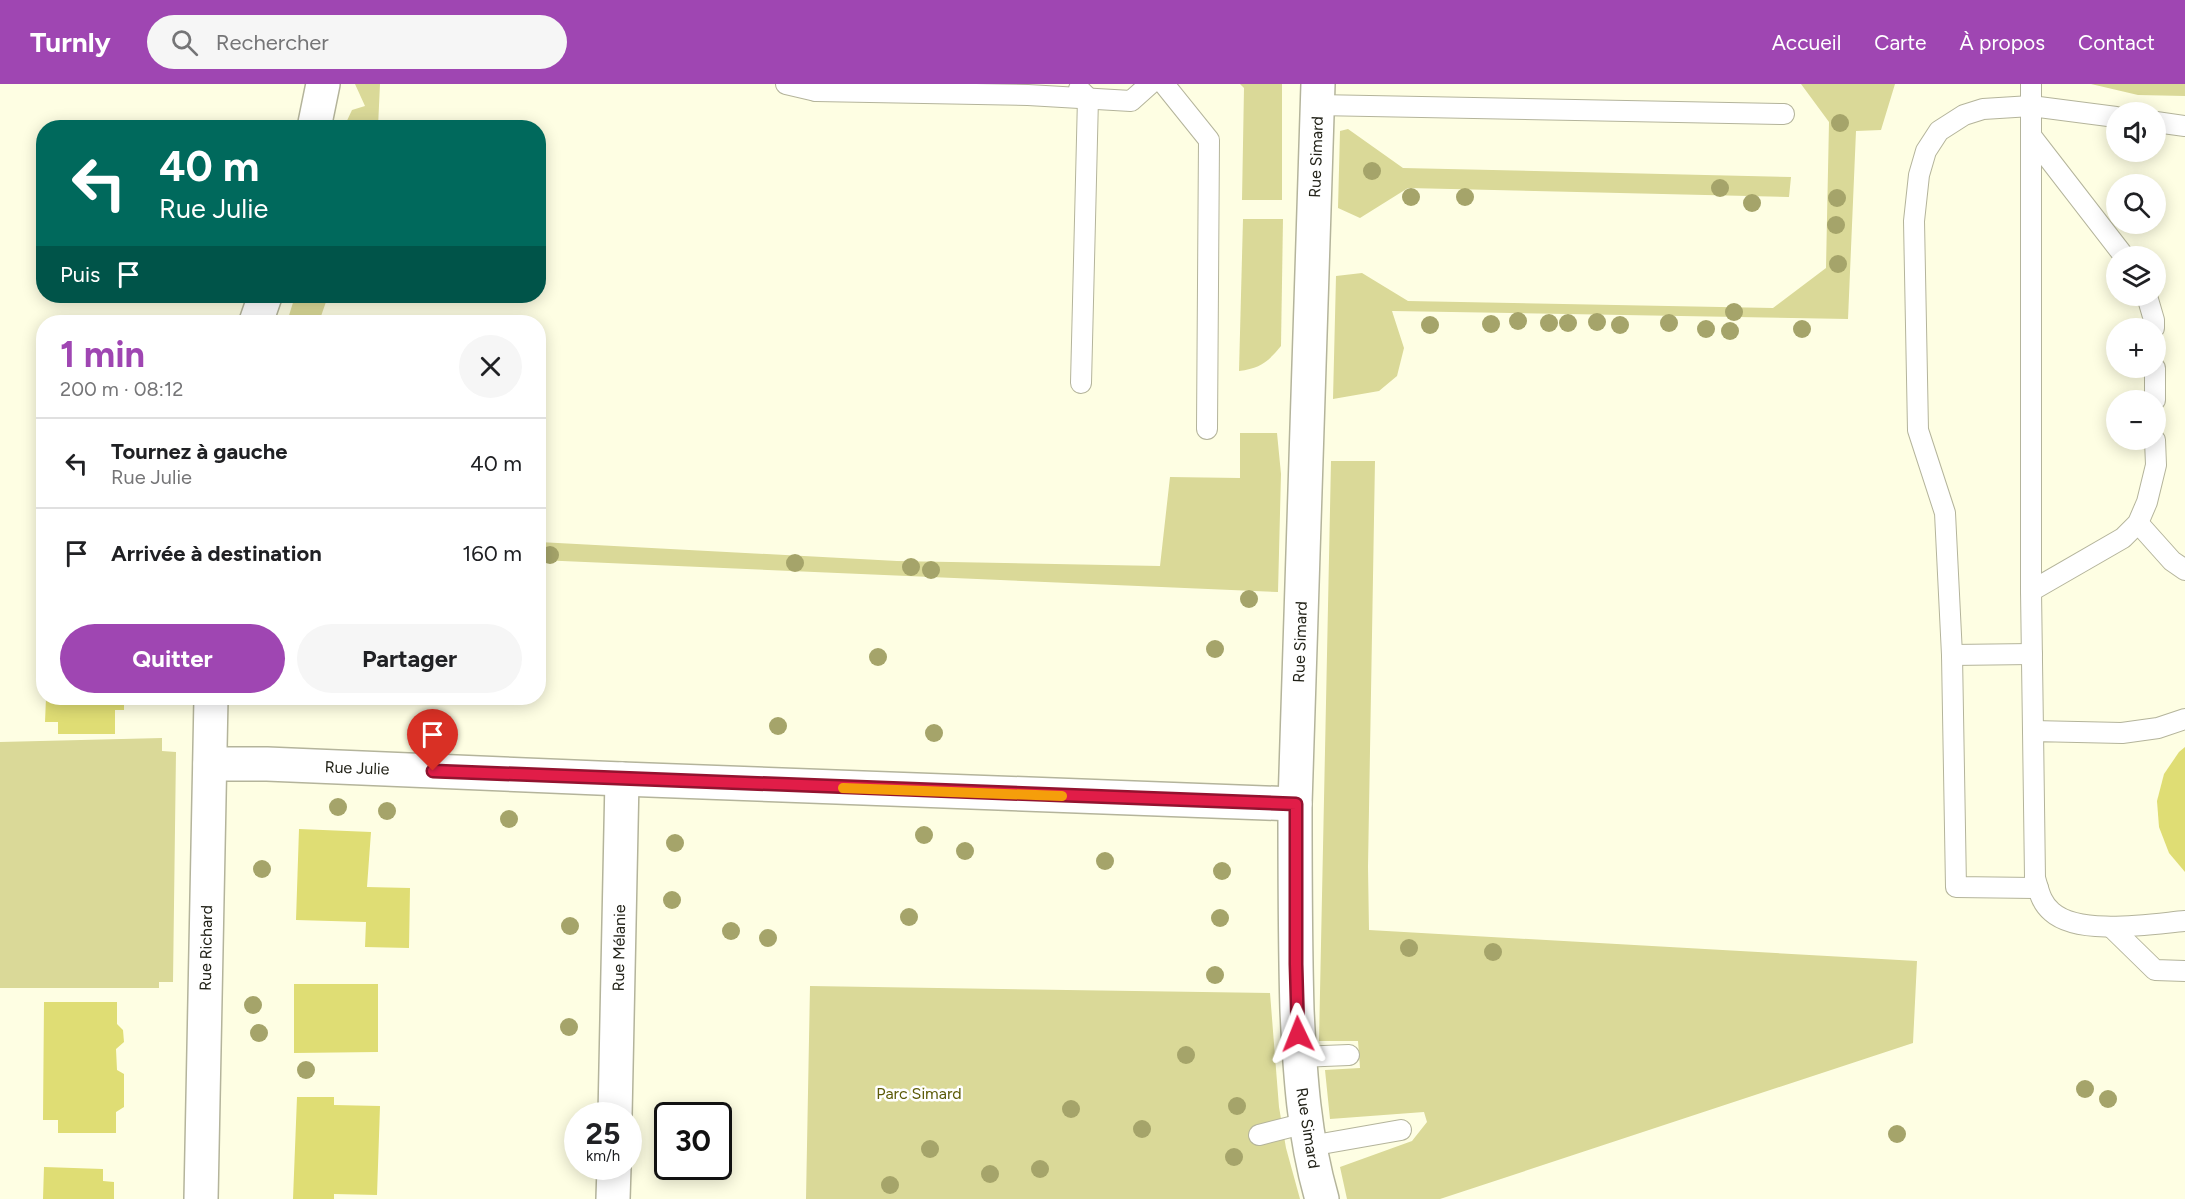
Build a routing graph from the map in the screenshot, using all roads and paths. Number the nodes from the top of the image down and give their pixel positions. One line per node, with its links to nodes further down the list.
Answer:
1 (323, 84): 14 (street)
2 (786, 84): 6 (lane)
3 (1150, 84): 9 (lane)
4 (1164, 84): 20 (lane)
5 (2031, 84): 11 (lane)
6 (816, 87): 7 (lane)
7 (1005, 89): 8 (lane)
8 (1034, 89): 9 (lane)
9 (1081, 91): 19 (lane)
10 (1318, 94): 12 (lane); 32 (street, Rue Simard)
11 (2031, 106): 13 (lane); 17 (lane); 26 (lane)
12 (1784, 114)
13 (2106, 116)
14 (316, 120)
15 (2166, 123): 16 (lane)
16 (2185, 126)
17 (2032, 137): 18 (lane); 24 (lane)
18 (2116, 246)
19 (1081, 383)
20 (1207, 429)
21 (2155, 450): 22 (lane)
22 (2138, 523): 23 (lane); 24 (lane)
23 (2185, 570)
24 (2031, 591): 25 (lane)
25 (2032, 654): 26 (lane); 29 (lane)
26 (1952, 655): 33 (lane)
27 (211, 705): 30 (street, Rue Richard)
28 (2185, 720): 29 (lane)
29 (2033, 731): 33 (lane)
30 (210, 764): 31 (street, Rue Julie); 44 (street, Rue Richard)
31 (622, 780): 32 (street, Rue Julie); 39 (street, Rue Mélanie)
32 (1296, 804): 38 (street, Rue Simard)
33 (2038, 888): 35 (lane)
34 (2185, 921): 35 (lane)
35 (2111, 927): 36 (lane)
36 (2185, 971)
37 (1349, 1055): 38 (lane)
38 (1299, 1057): 42 (street, Rue Simard)
39 (615, 1102)
40 (1401, 1130): 42 (lane)
41 (1259, 1135): 42 (lane)
42 (1308, 1135): 46 (street, Rue Simard)
43 (614, 1180): 45 (street)
44 (201, 1199)
45 (613, 1199)
46 (1322, 1199)

